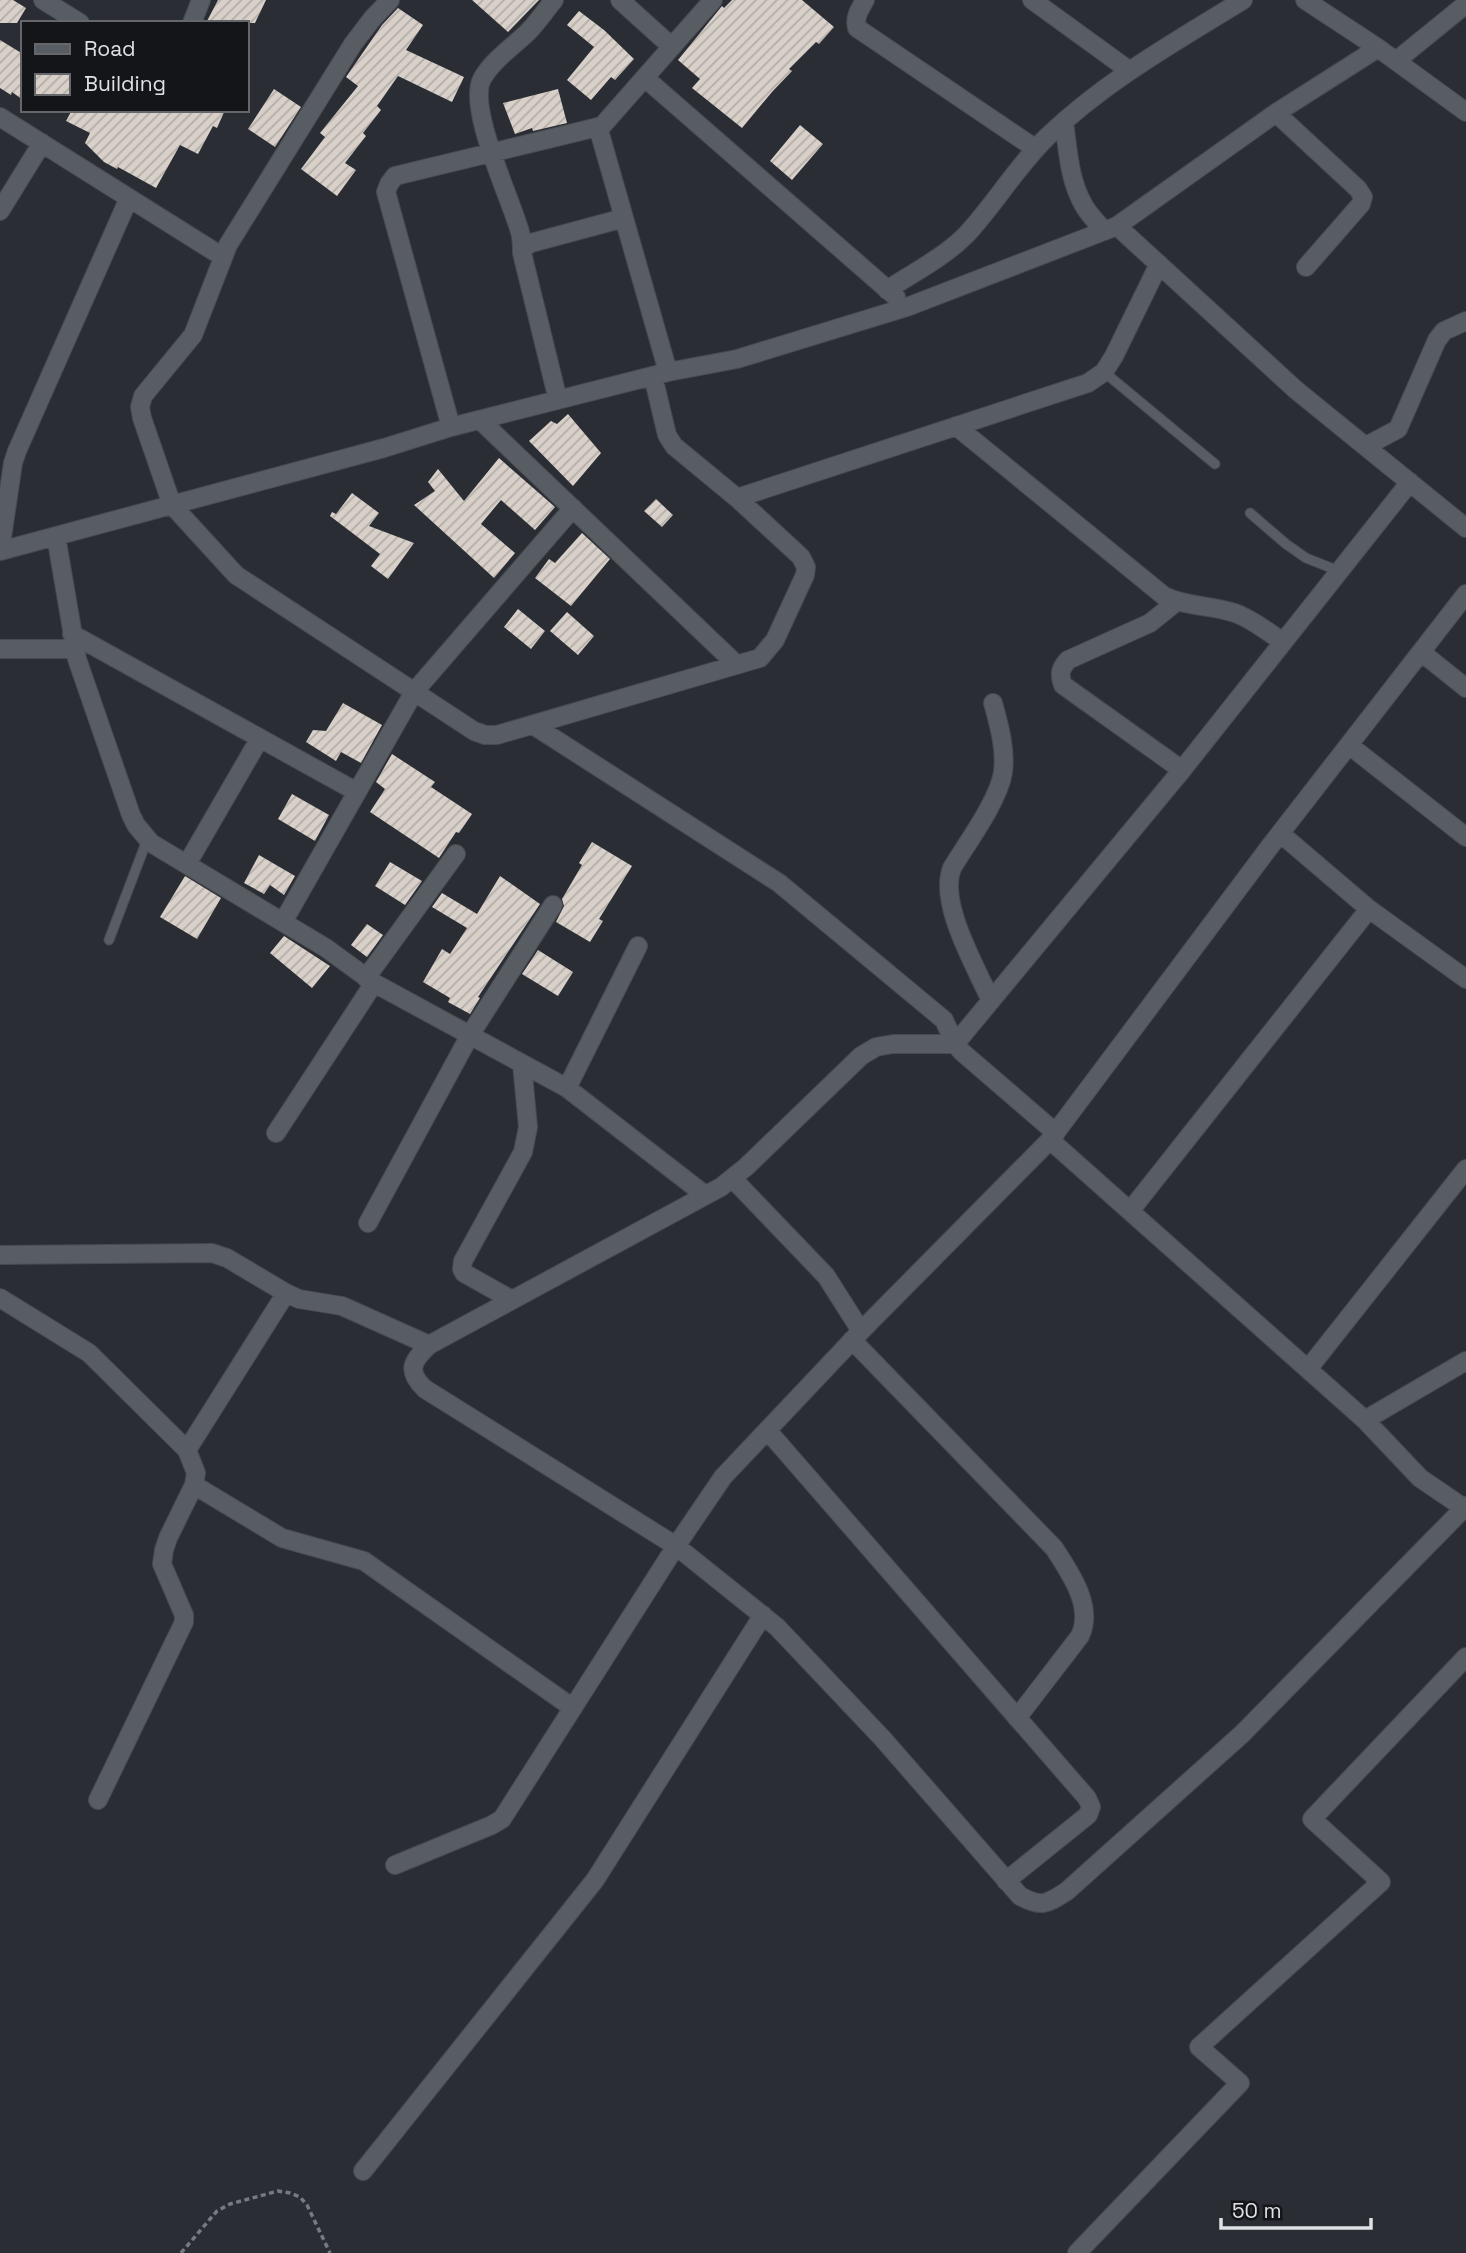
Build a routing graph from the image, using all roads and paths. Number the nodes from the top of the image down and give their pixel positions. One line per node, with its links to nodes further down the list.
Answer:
1 (43, 0): 12 (street)
2 (201, 0): 13 (street)
3 (390, 0): 32 (street)
4 (554, 0): 26 (street)
5 (620, 0): 14 (street)
6 (713, 0): 14 (street)
7 (866, 0): 25 (street)
8 (1032, 0): 17 (street)
9 (1243, 0): 17 (street)
10 (1312, 2): 15 (street)
11 (1466, 5): 16 (street)
12 (77, 21)
13 (193, 21)
14 (672, 47): 18 (street)
15 (1378, 48): 16 (street); 20 (street)
16 (1396, 61): 19 (street)
17 (1130, 71): 22 (street)
18 (645, 78): 23 (street); 35 (street)
19 (1466, 112)
20 (1276, 113): 30 (street); 34 (street)
21 (0, 117): 24 (street)
22 (1063, 122): 25 (street); 30 (street)
23 (598, 127): 26 (street); 29 (street)
24 (42, 143): 27 (street); 28 (street)
25 (1036, 149): 35 (street)
26 (492, 152): 31 (street); 43 (street)
27 (129, 198): 32 (street); 45 (street)
28 (0, 211)
29 (624, 218): 31 (street); 39 (street)
30 (1110, 228): 33 (street); 36 (street)
31 (522, 253): 40 (street)
32 (223, 257): 49 (street)
33 (1159, 264): 38 (street); 44 (street)
34 (1306, 267)
35 (887, 290): 36 (street)
36 (907, 307): 39 (street)
37 (1466, 321): 44 (street)
38 (1104, 372): 42 (street); 46 (lane)
39 (661, 374): 40 (street); 48 (street)
40 (558, 400): 41 (street)
41 (480, 420): 43 (street); 50 (street)
42 (956, 426): 48 (street); 55 (street)
43 (451, 427): 49 (street)
44 (1366, 446): 47 (street)
45 (6, 458): 53 (street)
46 (1215, 464)
47 (1410, 482): 52 (street); 54 (street)
48 (737, 499): 61 (street)
49 (172, 505): 53 (street); 63 (street)
50 (573, 508): 61 (street); 63 (street)
51 (1250, 513): 54 (lane)
52 (1466, 528)
53 (56, 536): 57 (street)
54 (1339, 572): 58 (street)
55 (1176, 601): 58 (street); 68 (street)
56 (1463, 604): 60 (street)
57 (74, 641): 59 (street); 66 (street); 72 (street)
58 (1283, 642): 68 (street)
59 (0, 649)
60 (1422, 652): 62 (street); 67 (street)
61 (737, 665): 65 (street)
62 (1466, 688)
63 (414, 692): 65 (street); 69 (street)
64 (993, 702): 82 (street)
65 (533, 725): 84 (street)
66 (260, 738): 69 (street); 74 (street)
67 (1349, 745): 70 (street); 71 (street)
68 (1182, 770): 82 (street)
69 (357, 792): 77 (street)
70 (1281, 834): 76 (street); 88 (street)
71 (1466, 837)
72 (147, 839): 74 (street); 78 (lane)
73 (456, 854): 81 (street)
74 (187, 864): 77 (street)
75 (553, 905): 83 (street)
76 (1369, 909): 80 (street); 92 (street)
77 (283, 922): 81 (street)
78 (109, 940)
79 (638, 946): 86 (street)
80 (1466, 979)
81 (370, 981): 83 (street); 87 (street)
82 (991, 1001): 84 (street)
83 (470, 1035): 85 (street); 93 (street)
84 (955, 1044): 88 (street); 90 (street)
85 (522, 1064): 86 (street); 97 (street)
86 (567, 1088): 91 (street)
87 (276, 1133)
88 (1053, 1137): 92 (street); 98 (street)
89 (1466, 1169): 101 (street)
90 (733, 1178): 91 (street); 98 (street)
91 (705, 1195): 97 (street)
92 (1130, 1210): 101 (street)
93 (368, 1223)
94 (0, 1255): 95 (street)
95 (286, 1293): 99 (street); 104 (street)
96 (0, 1298): 104 (street)
97 (512, 1300): 99 (street)
98 (857, 1336): 103 (street); 111 (street)
99 (429, 1345): 107 (street)
100 (1466, 1361): 102 (street)
101 (1308, 1369): 102 (street)
102 (1365, 1420): 106 (street)
103 (767, 1430): 107 (street); 111 (street)
104 (187, 1450): 105 (street)
105 (194, 1485): 110 (street); 112 (street)
106 (1465, 1507): 114 (street)
107 (676, 1546): 108 (street); 110 (street)
108 (763, 1615): 114 (street); 115 (street)
109 (1466, 1657): 118 (street)
110 (573, 1708): 113 (street)
111 (1017, 1718): 114 (street)
112 (98, 1801)
113 (395, 1865)
114 (1006, 1881)
115 (363, 2171)
116 (181, 2253): 117 (path)
117 (330, 2253)
118 (1077, 2253)

